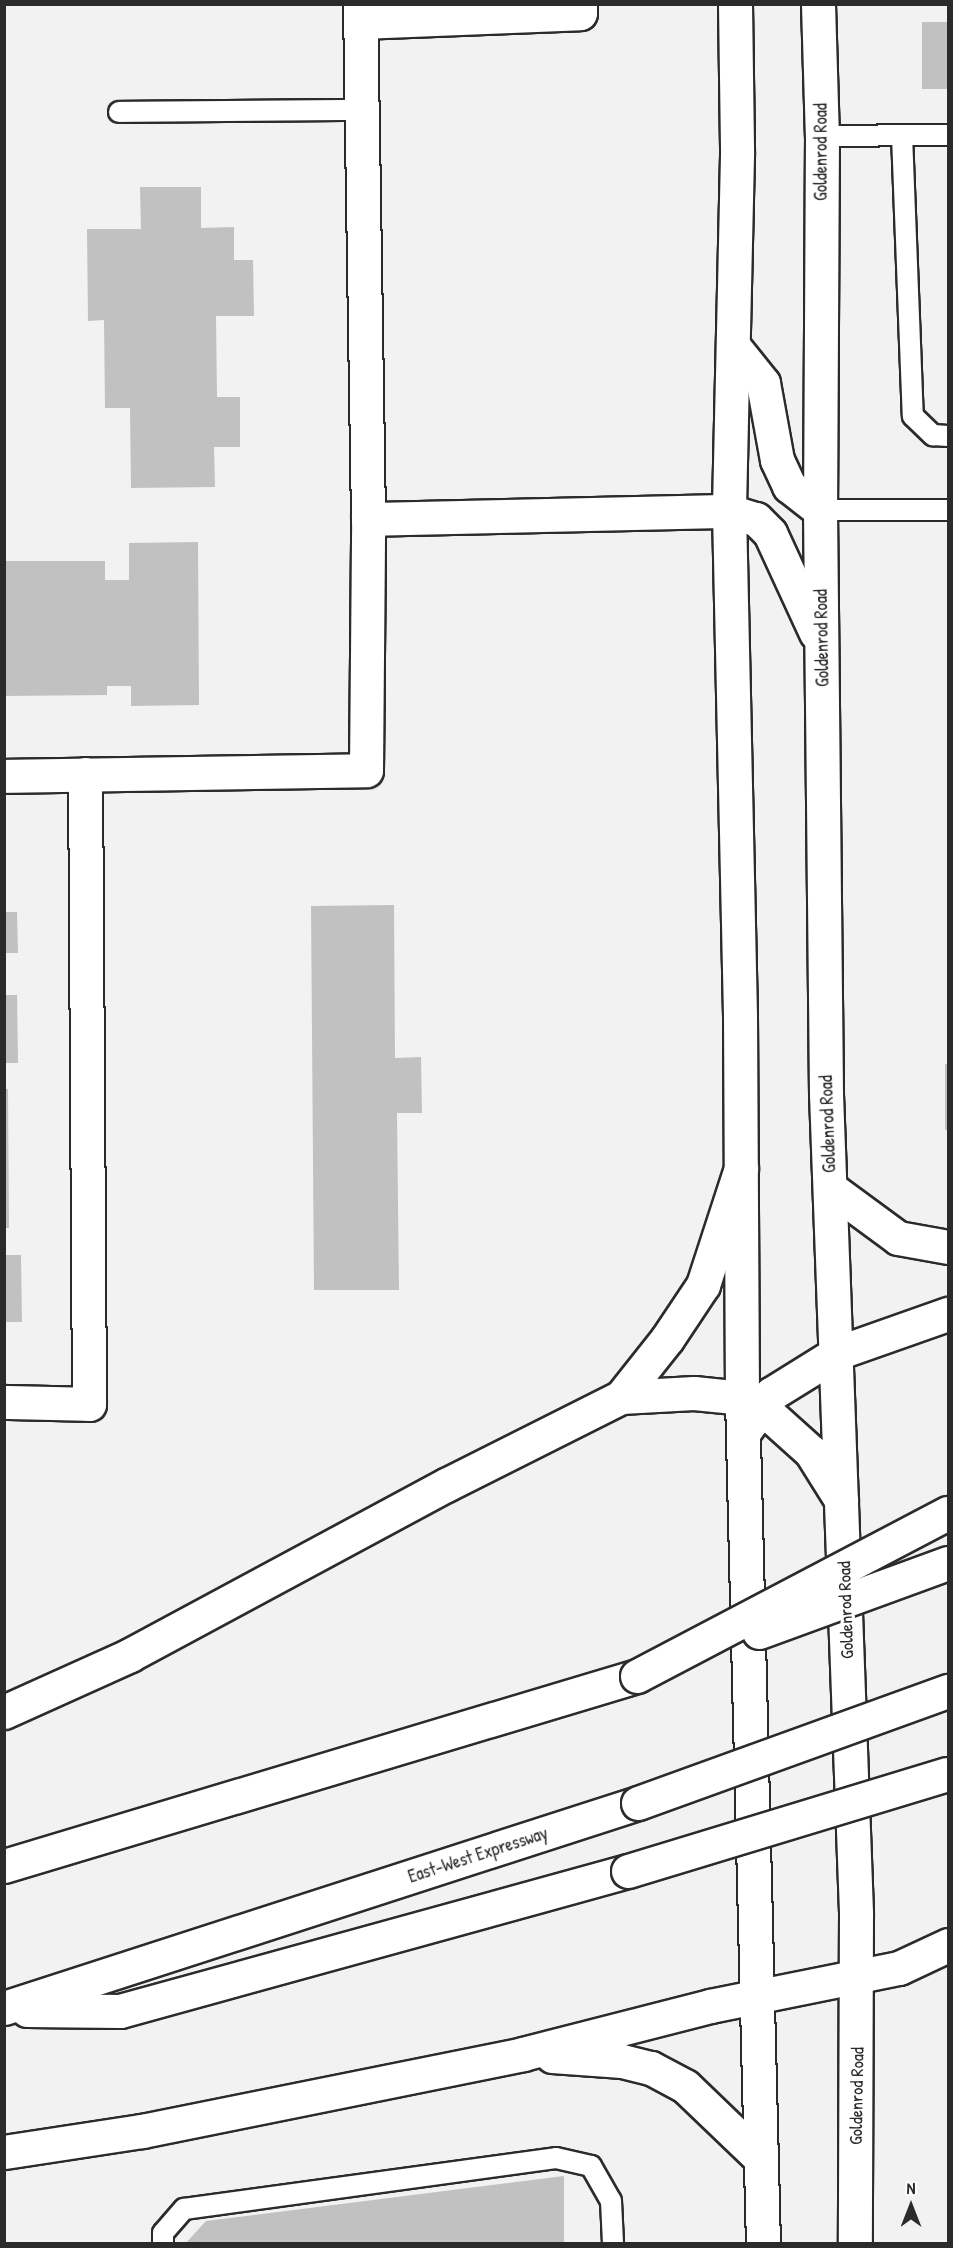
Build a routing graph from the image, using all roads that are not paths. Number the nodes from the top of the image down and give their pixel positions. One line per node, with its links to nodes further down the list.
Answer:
1 (580, 4): 4 (main road)
2 (735, 4): 10 (main road)
3 (818, 4): 9 (main road, Goldenrod Road)
4 (360, 13): 5 (main road)
5 (362, 110): 6 (lane); 15 (main road)
6 (119, 112)
7 (902, 135): 8 (lane); 9 (lane); 11 (lane)
8 (948, 135)
9 (822, 136): 12 (main road, Goldenrod Road)
10 (735, 348): 12 (main road); 14 (main road)
11 (948, 436)
12 (820, 510): 13 (lane); 16 (main road, Goldenrod Road)
13 (948, 510)
14 (729, 511): 15 (main road); 16 (main road); 19 (main road)
15 (368, 519): 17 (main road)
16 (823, 648): 20 (main road, Goldenrod Road)
17 (85, 774): 18 (main road); 25 (main road)
18 (4, 776)
19 (741, 1168): 24 (main road); 26 (main road)
20 (830, 1188): 21 (main road); 23 (main road, Goldenrod Road)
21 (948, 1247)
22 (948, 1314): 23 (main road)
23 (837, 1353): 26 (main road); 27 (main road, Goldenrod Road)
24 (621, 1397): 26 (main road); 32 (main road)
25 (4, 1402)
26 (749, 1412): 27 (main road); 37 (main road)
27 (841, 1500): 36 (main road, Goldenrod Road)
28 (948, 1513): 30 (main road, bridge)
29 (948, 1563): 30 (main road, bridge)
30 (637, 1676): 34 (main road)
31 (948, 1691): 38 (main road, East-West Expressway, bridge)
32 (4, 1712)
33 (948, 1774): 38 (main road, bridge)
34 (4, 1866)
35 (948, 1945): 36 (main road)
36 (857, 1979): 37 (main road); 45 (main road, Goldenrod Road)
37 (756, 1996): 39 (main road); 41 (main road)
38 (4, 2009)
39 (523, 2054): 40 (main road); 41 (main road)
40 (4, 2152)
41 (759, 2157): 44 (main road)
42 (613, 2242): 43 (lane)
43 (163, 2244)
44 (763, 2244)
45 (855, 2244)

